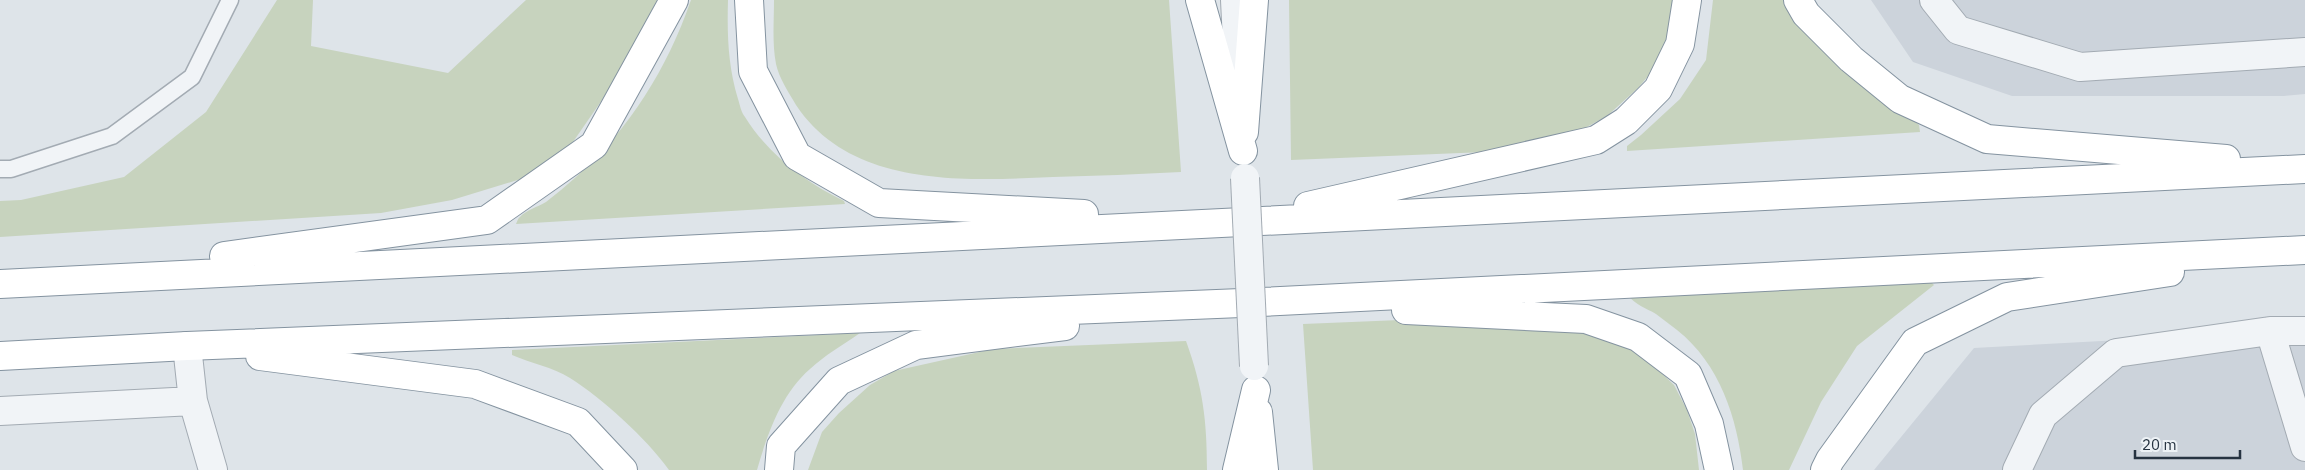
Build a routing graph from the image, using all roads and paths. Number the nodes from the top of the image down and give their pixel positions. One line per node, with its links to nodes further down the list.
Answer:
1 (230, 0): 13 (lane)
2 (674, 0): 17 (highway)
3 (750, 0): 15 (highway)
4 (1200, 0): 11 (highway)
5 (1234, 0): 11 (street)
6 (1254, 0): 11 (highway)
7 (1687, 0): 15 (highway)
8 (1798, 0): 12 (highway)
9 (1934, 0): 10 (street)
10 (2305, 52)
11 (1244, 164): 24 (street, bridge)
12 (2305, 165)
13 (0, 169)
14 (2305, 169): 15 (highway)
15 (1237, 222): 17 (highway)
16 (2305, 251): 19 (highway); 35 (highway)
17 (42, 281): 18 (highway)
18 (0, 284)
19 (1241, 302): 22 (highway); 30 (highway); 34 (highway)
20 (2270, 331): 21 (street); 27 (street); 36 (street)
21 (2305, 331)
22 (187, 346): 23 (highway); 25 (street); 29 (highway)
23 (0, 356)
24 (1255, 378): 31 (highway); 32 (street); 33 (highway)
25 (194, 401): 26 (street); 28 (street)
26 (0, 410)
27 (2305, 447)
28 (214, 470)
29 (623, 470)
30 (779, 470)
31 (1237, 470)
32 (1258, 470)
33 (1264, 470)
34 (1719, 470)
35 (1826, 470)
36 (2017, 470)

